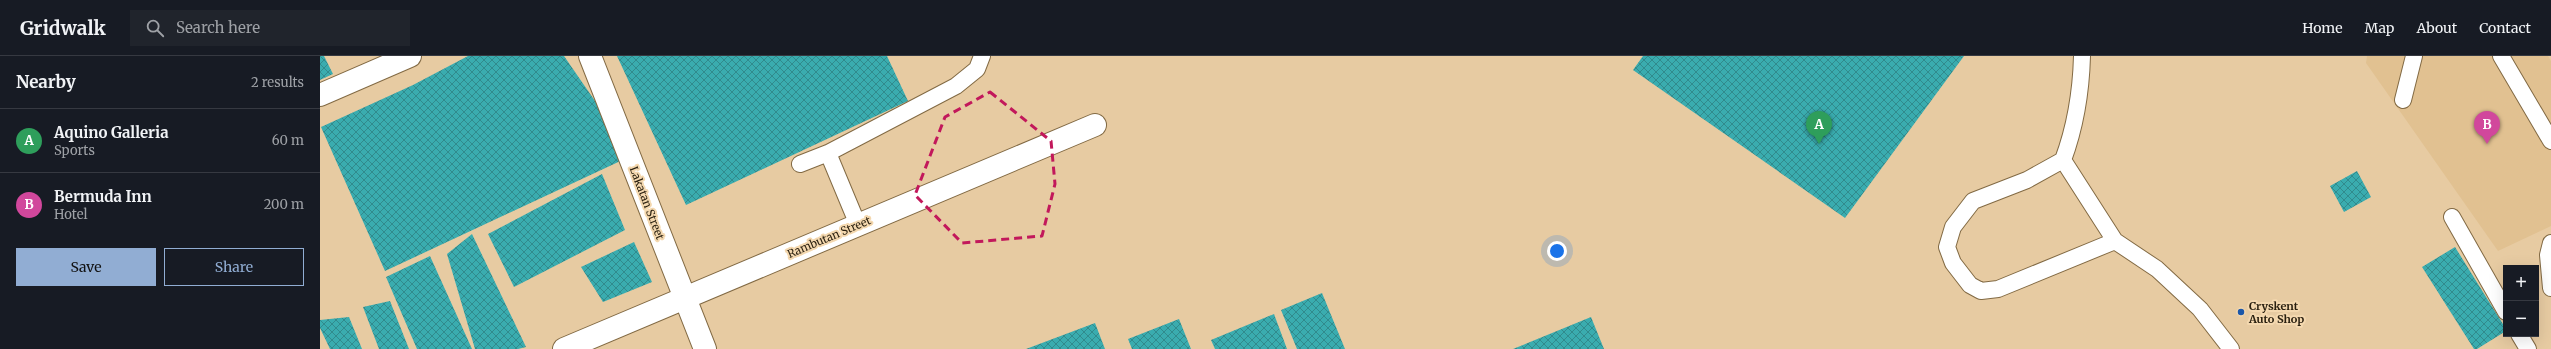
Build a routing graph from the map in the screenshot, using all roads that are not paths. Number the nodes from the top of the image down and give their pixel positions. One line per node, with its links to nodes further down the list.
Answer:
1 (410, 56): 7 (street)
2 (590, 56): 19 (street, Lakatan Street)
3 (982, 56): 11 (lane)
4 (2082, 56): 12 (lane)
5 (2414, 56): 8 (lane)
6 (2500, 56): 10 (lane)
7 (320, 95)
8 (2403, 100)
9 (1095, 125): 15 (street, Rambutan Street)
10 (2551, 141)
11 (828, 153): 13 (lane); 15 (lane)
12 (2063, 160): 16 (lane); 16 (lane)
13 (800, 164)
14 (2452, 217): 20 (lane)
15 (858, 225): 19 (street, Rambutan Street)
16 (2114, 241): 24 (lane)
17 (2551, 243): 18 (lane)
18 (2551, 288)
19 (684, 298): 22 (street, Rambutan Street); 23 (street, Lakatan Street)
20 (2503, 307)
21 (2521, 337): 25 (lane)
22 (564, 349)
23 (705, 349)
24 (2232, 349)
25 (2528, 349)

